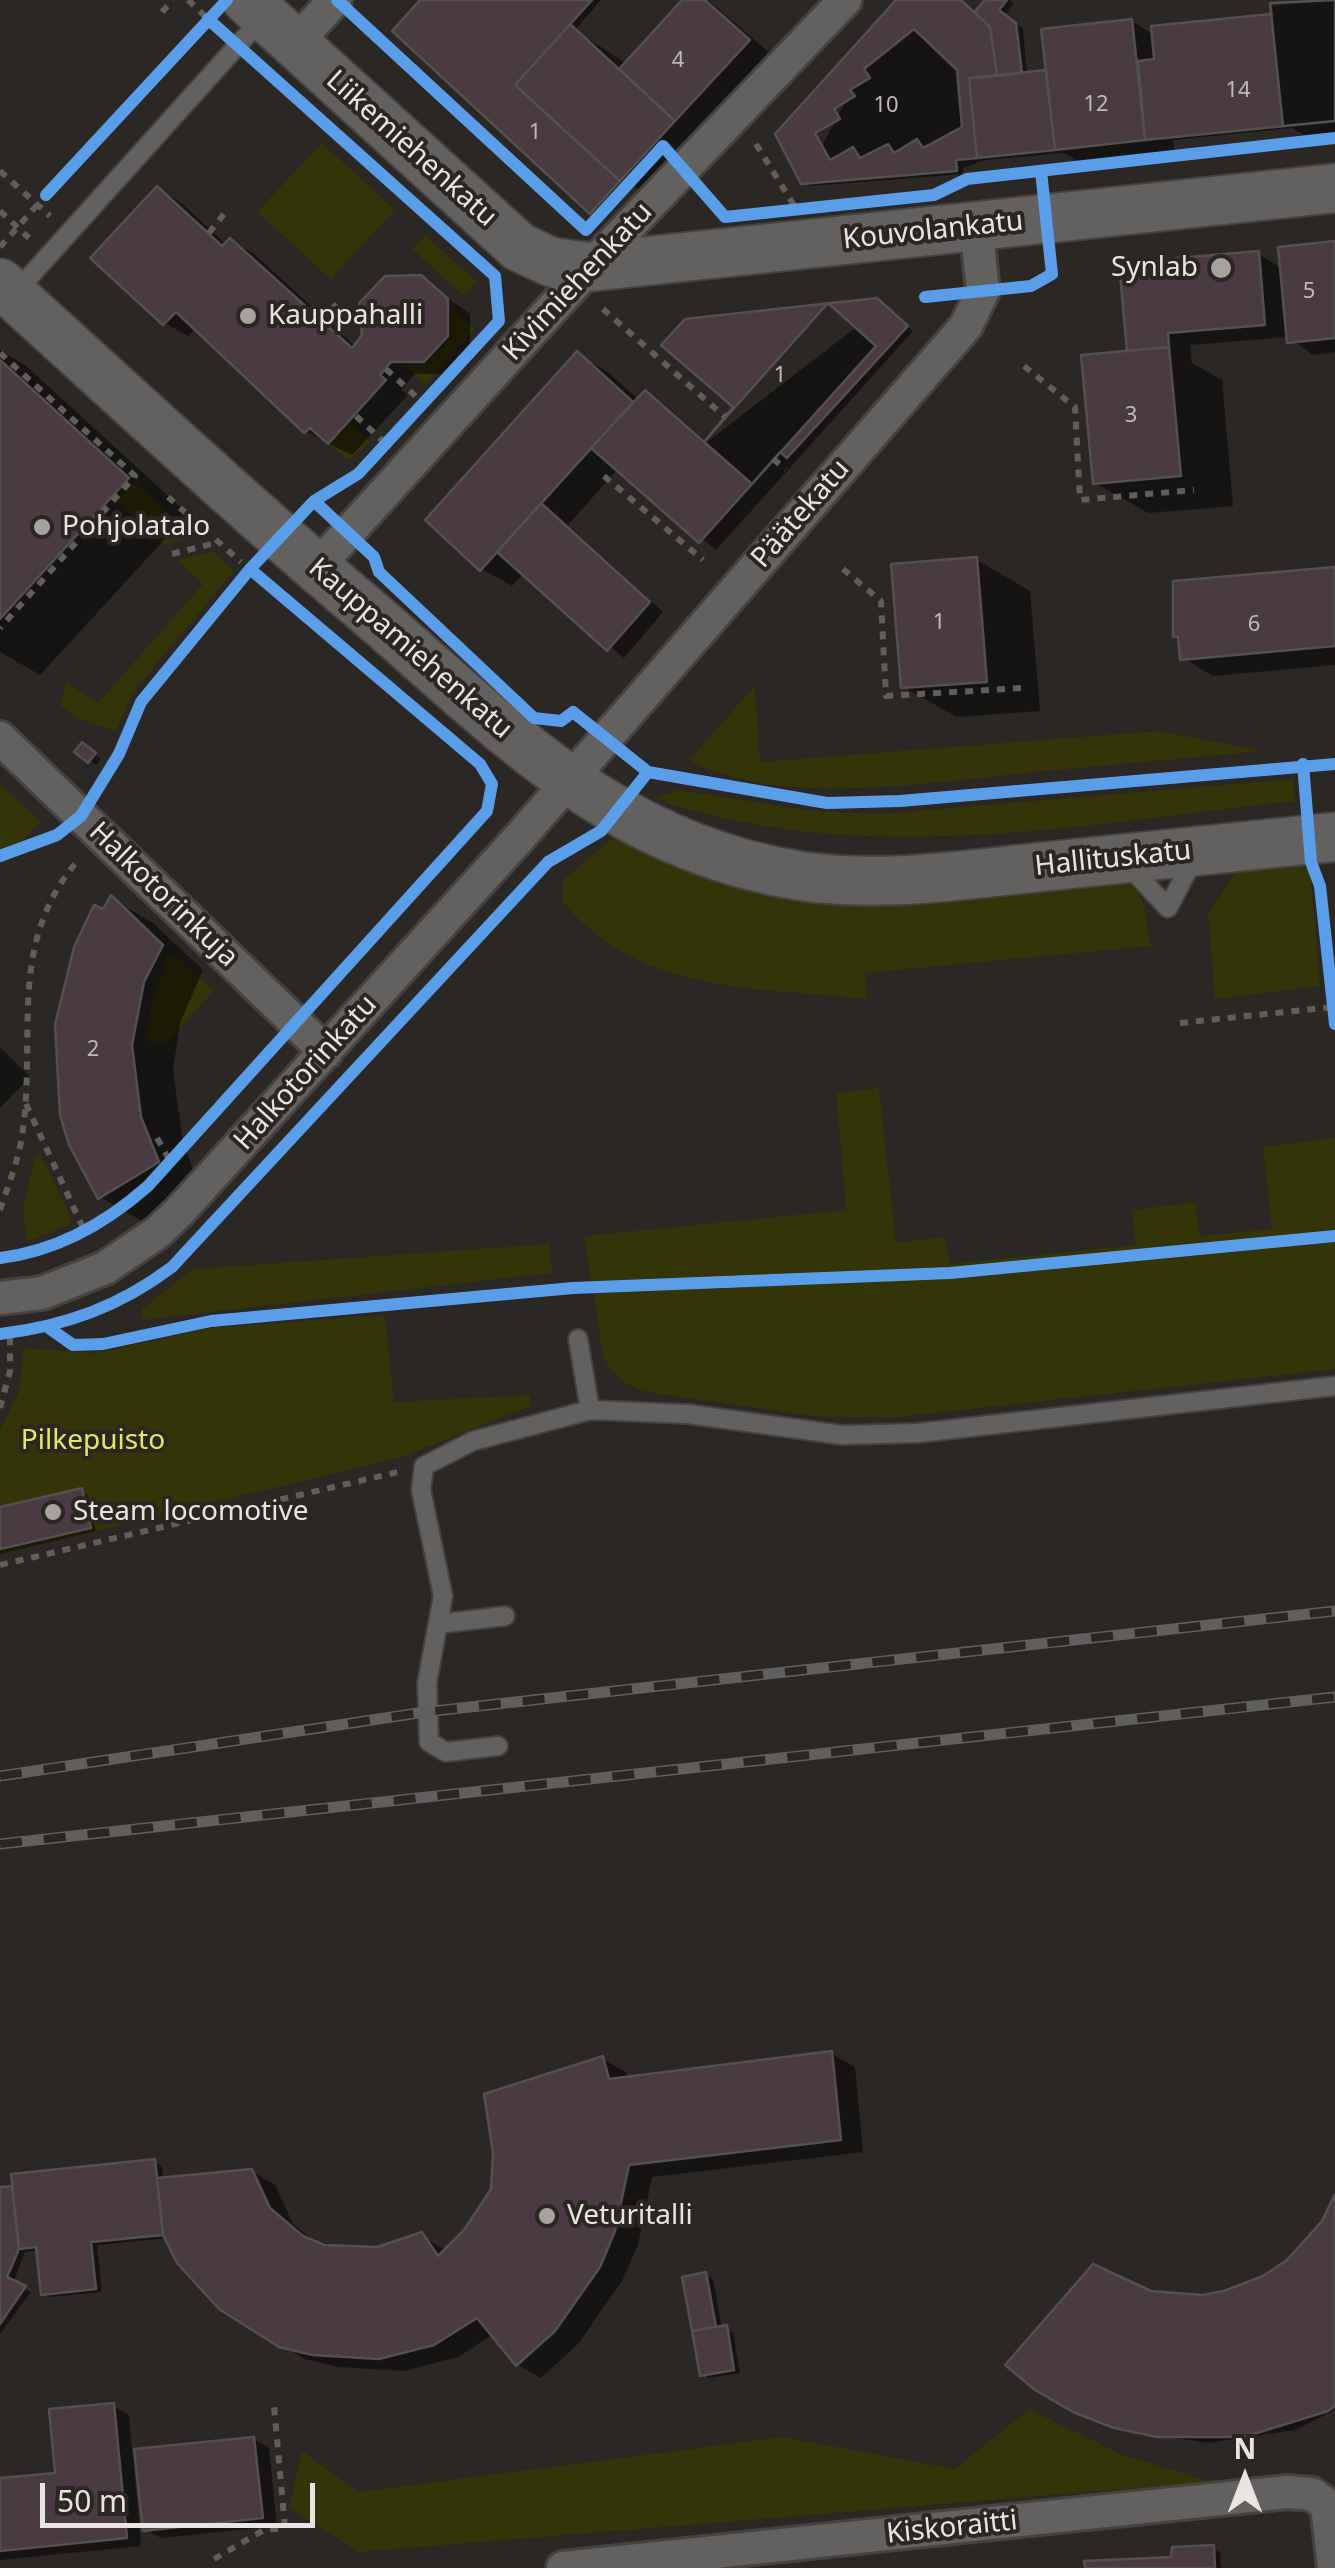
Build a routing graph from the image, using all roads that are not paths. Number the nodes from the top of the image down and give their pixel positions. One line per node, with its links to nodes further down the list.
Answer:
1 (335, 0): 3 (street)
2 (845, 0): 6 (street, Kivimiehenkatu)
3 (245, 22): 6 (street, Liikemiehenkatu); 7 (lane)
4 (1335, 188): 5 (street, Kouvolankatu)
5 (976, 226): 6 (street, Kouvolankatu); 10 (street, Päätekatu)
6 (596, 288): 8 (street, Kivimiehenkatu)
7 (7, 289): 8 (street, Kauppamiehenkatu)
8 (316, 568): 10 (street, Kauppamiehenkatu)
9 (0, 738): 13 (street, Halkotorinkuja)
10 (566, 780): 12 (street, Kauppamiehenkatu); 13 (street, Halkotorinkatu)
11 (1335, 836): 12 (street, Hallituskatu)
12 (890, 882)
13 (326, 1052): 14 (street, Halkotorinkatu)
14 (0, 1298)
15 (578, 1339): 17 (lane)
16 (1335, 1386): 17 (lane)
17 (590, 1410): 19 (lane)
18 (505, 1616): 19 (lane)
19 (438, 1624): 20 (lane)
20 (498, 1746)
21 (751, 2558): 22 (street, Kiskoraitti); 23 (street, Kiskoraitti)
22 (563, 2568)
23 (1334, 2568)

